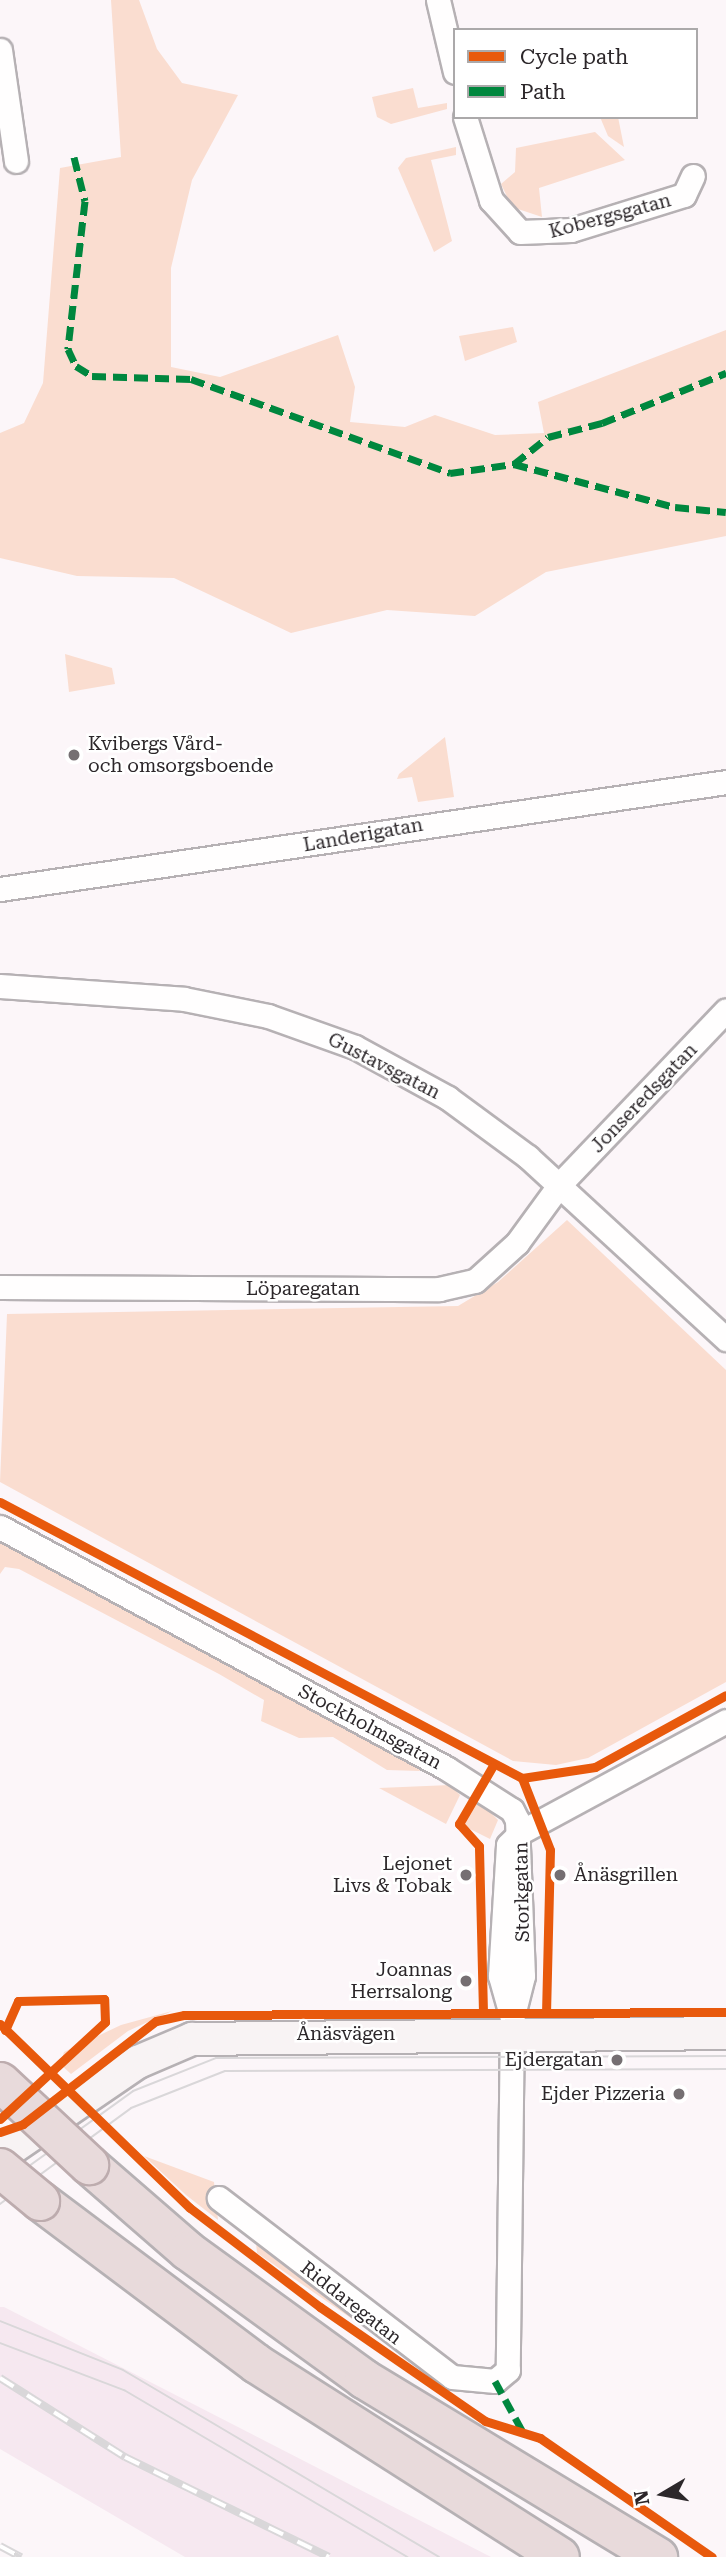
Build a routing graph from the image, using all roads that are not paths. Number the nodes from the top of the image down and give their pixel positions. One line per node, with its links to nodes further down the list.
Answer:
1 (438, 0): 3 (street)
2 (0, 50): 5 (street)
3 (453, 64)
4 (466, 119): 6 (street, Kobergsgatan)
5 (16, 161)
6 (693, 176)
7 (726, 782): 8 (street, Landerigatan)
8 (0, 889)
9 (0, 986): 11 (street, Gustavsgatan)
10 (726, 1010): 11 (street, Jonseredsgatan)
11 (560, 1184): 12 (street, Löparegatan); 13 (street, Gustavsgatan)
12 (0, 1287)
13 (726, 1339)
14 (0, 1527): 16 (street, Stockholmsgatan)
15 (726, 1721): 16 (street)
16 (521, 1832): 17 (street, Storkgatan)
17 (513, 2026): 18 (street, Ånäsvägen); 20 (street, Ånäsvägen); 23 (street, Storkgatan)
18 (726, 2033)
19 (0, 2082): 25 (highway, bridge)
20 (0, 2156)
21 (0, 2168): 24 (highway, bridge)
22 (219, 2198): 23 (street, Riddaregatan)
23 (495, 2381)
24 (560, 2557)
25 (658, 2557)

